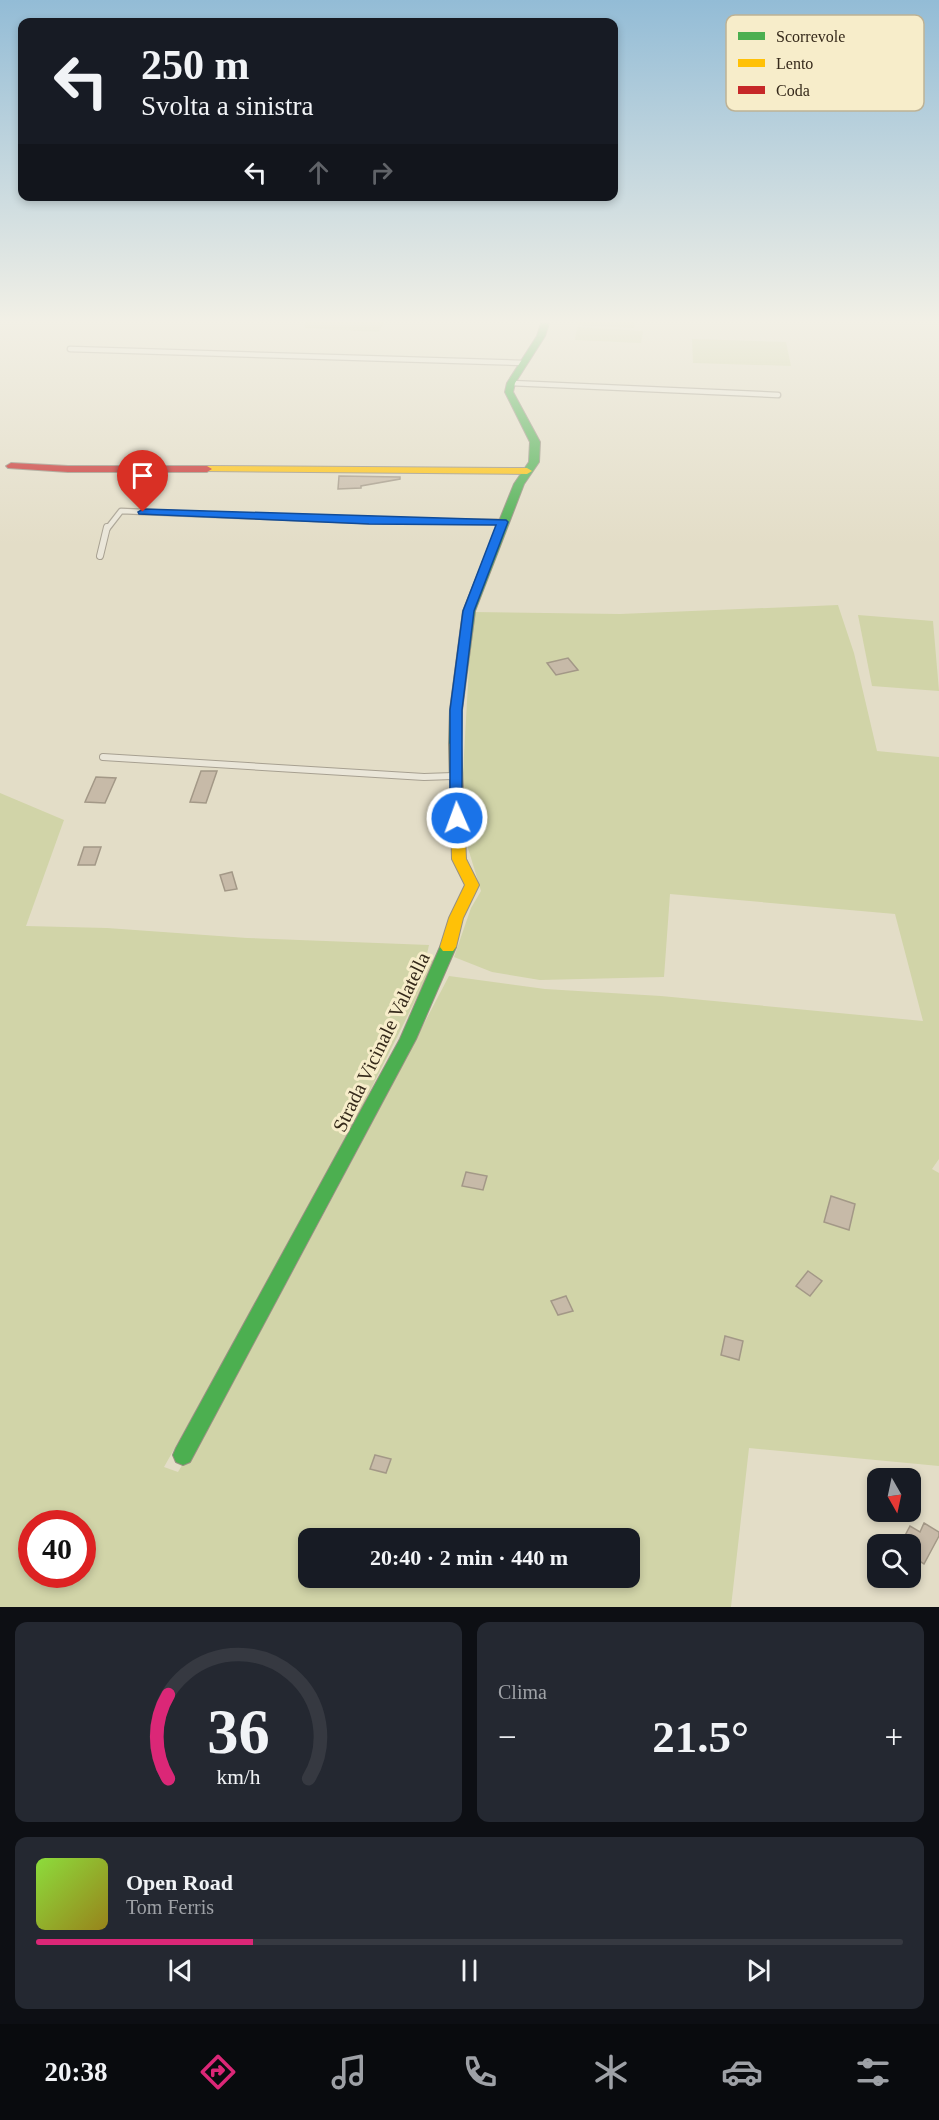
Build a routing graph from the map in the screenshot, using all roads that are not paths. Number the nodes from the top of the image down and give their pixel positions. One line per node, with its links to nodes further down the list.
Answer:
1 (511, 395): 3 (street, Strada Vicinale Valatella)
2 (11, 466): 3 (street)
3 (527, 471): 4 (street, Strada Vicinale Valatella)
4 (503, 522): 5 (lane); 7 (street, Strada Vicinale Valatella)
5 (100, 556)
6 (103, 757): 7 (lane)
7 (455, 776): 8 (street, Strada Vicinale Valatella)
8 (183, 1455)

